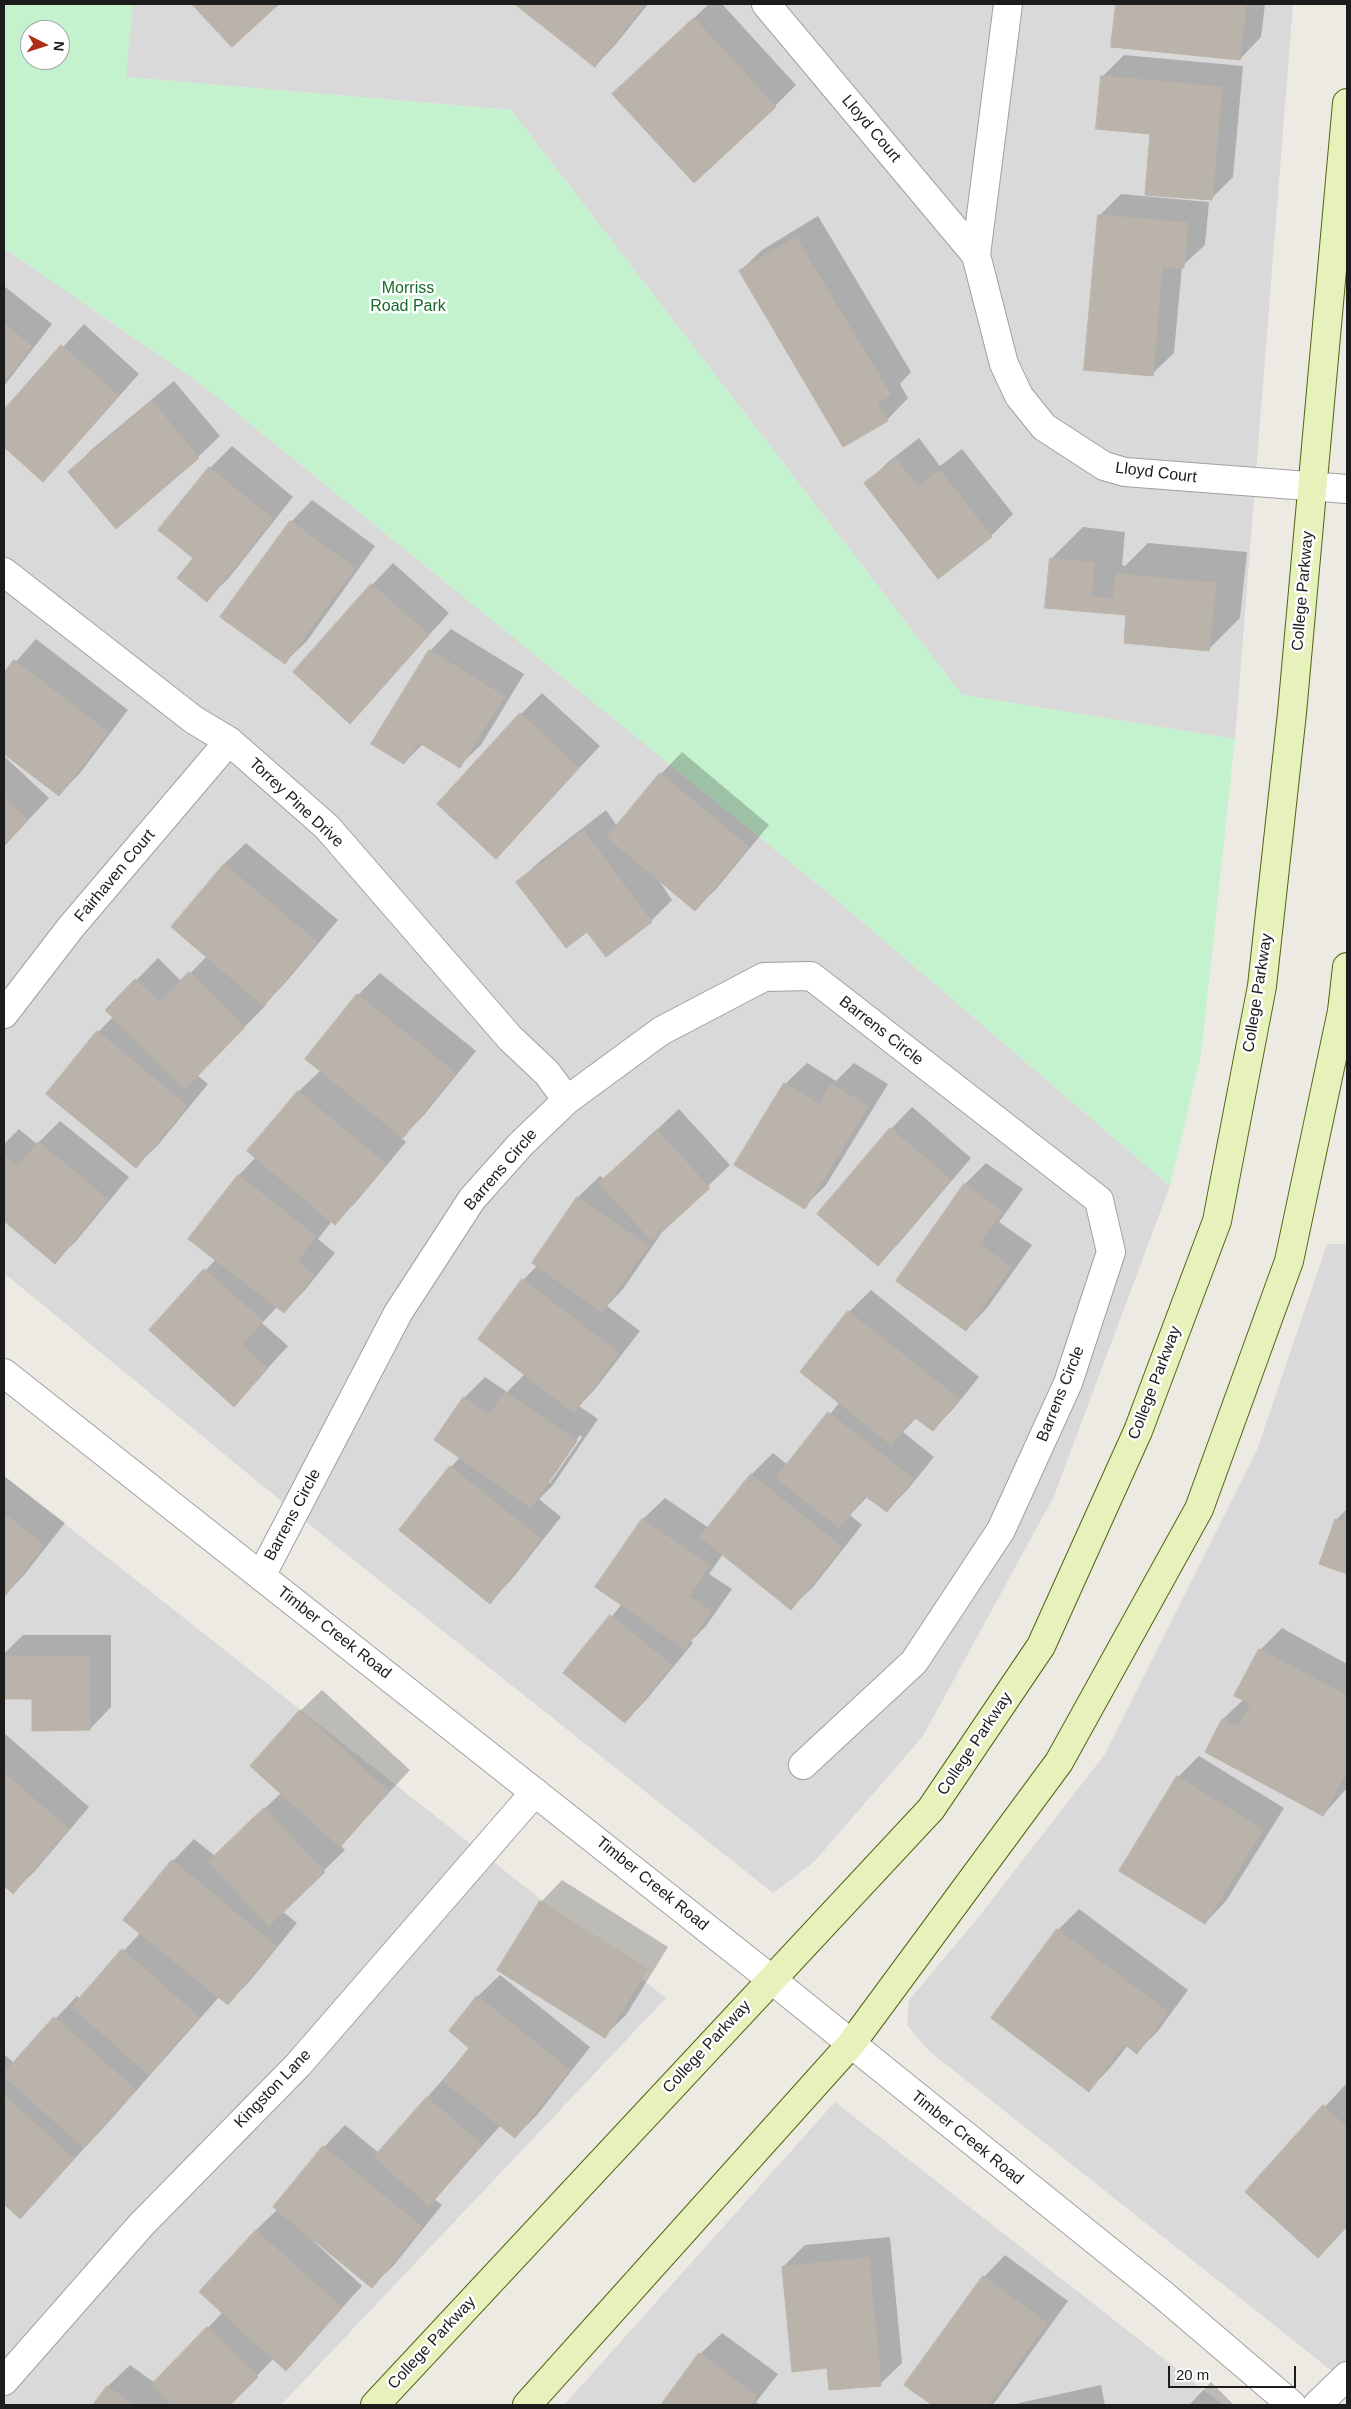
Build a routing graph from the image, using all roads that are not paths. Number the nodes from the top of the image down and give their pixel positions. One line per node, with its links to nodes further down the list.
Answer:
1 (766, 4): 4 (street, Lloyd Court)
2 (1008, 4): 4 (street, Lloyd Court)
3 (1347, 103): 5 (main road, College Parkway)
4 (976, 255): 5 (street, Lloyd Court)
5 (1312, 488): 6 (street, Lloyd Court); 16 (main road, College Parkway)
6 (1347, 489)
7 (4, 572): 8 (street, Torrey Pine Drive)
8 (229, 741): 10 (street, Fairhaven Court); 11 (street, Torrey Pine Drive)
9 (1347, 967): 17 (main road)
10 (4, 1014)
11 (567, 1100): 13 (street, Barrens Circle); 14 (street, Barrens Circle)
12 (4, 1373): 13 (street, Timber Creek Road)
13 (262, 1576): 15 (street, Timber Creek Road)
14 (803, 1765)
15 (535, 1792): 16 (street, Timber Creek Road); 19 (street, Kingston Lane)
16 (771, 1979): 17 (street, Timber Creek Road); 20 (main road, College Parkway)
17 (851, 2044): 21 (main road); 22 (street, Timber Creek Road)
18 (1347, 2376): 23 (street)
19 (4, 2381)
20 (374, 2405)
21 (527, 2405)
22 (1292, 2405)
23 (1317, 2405)

